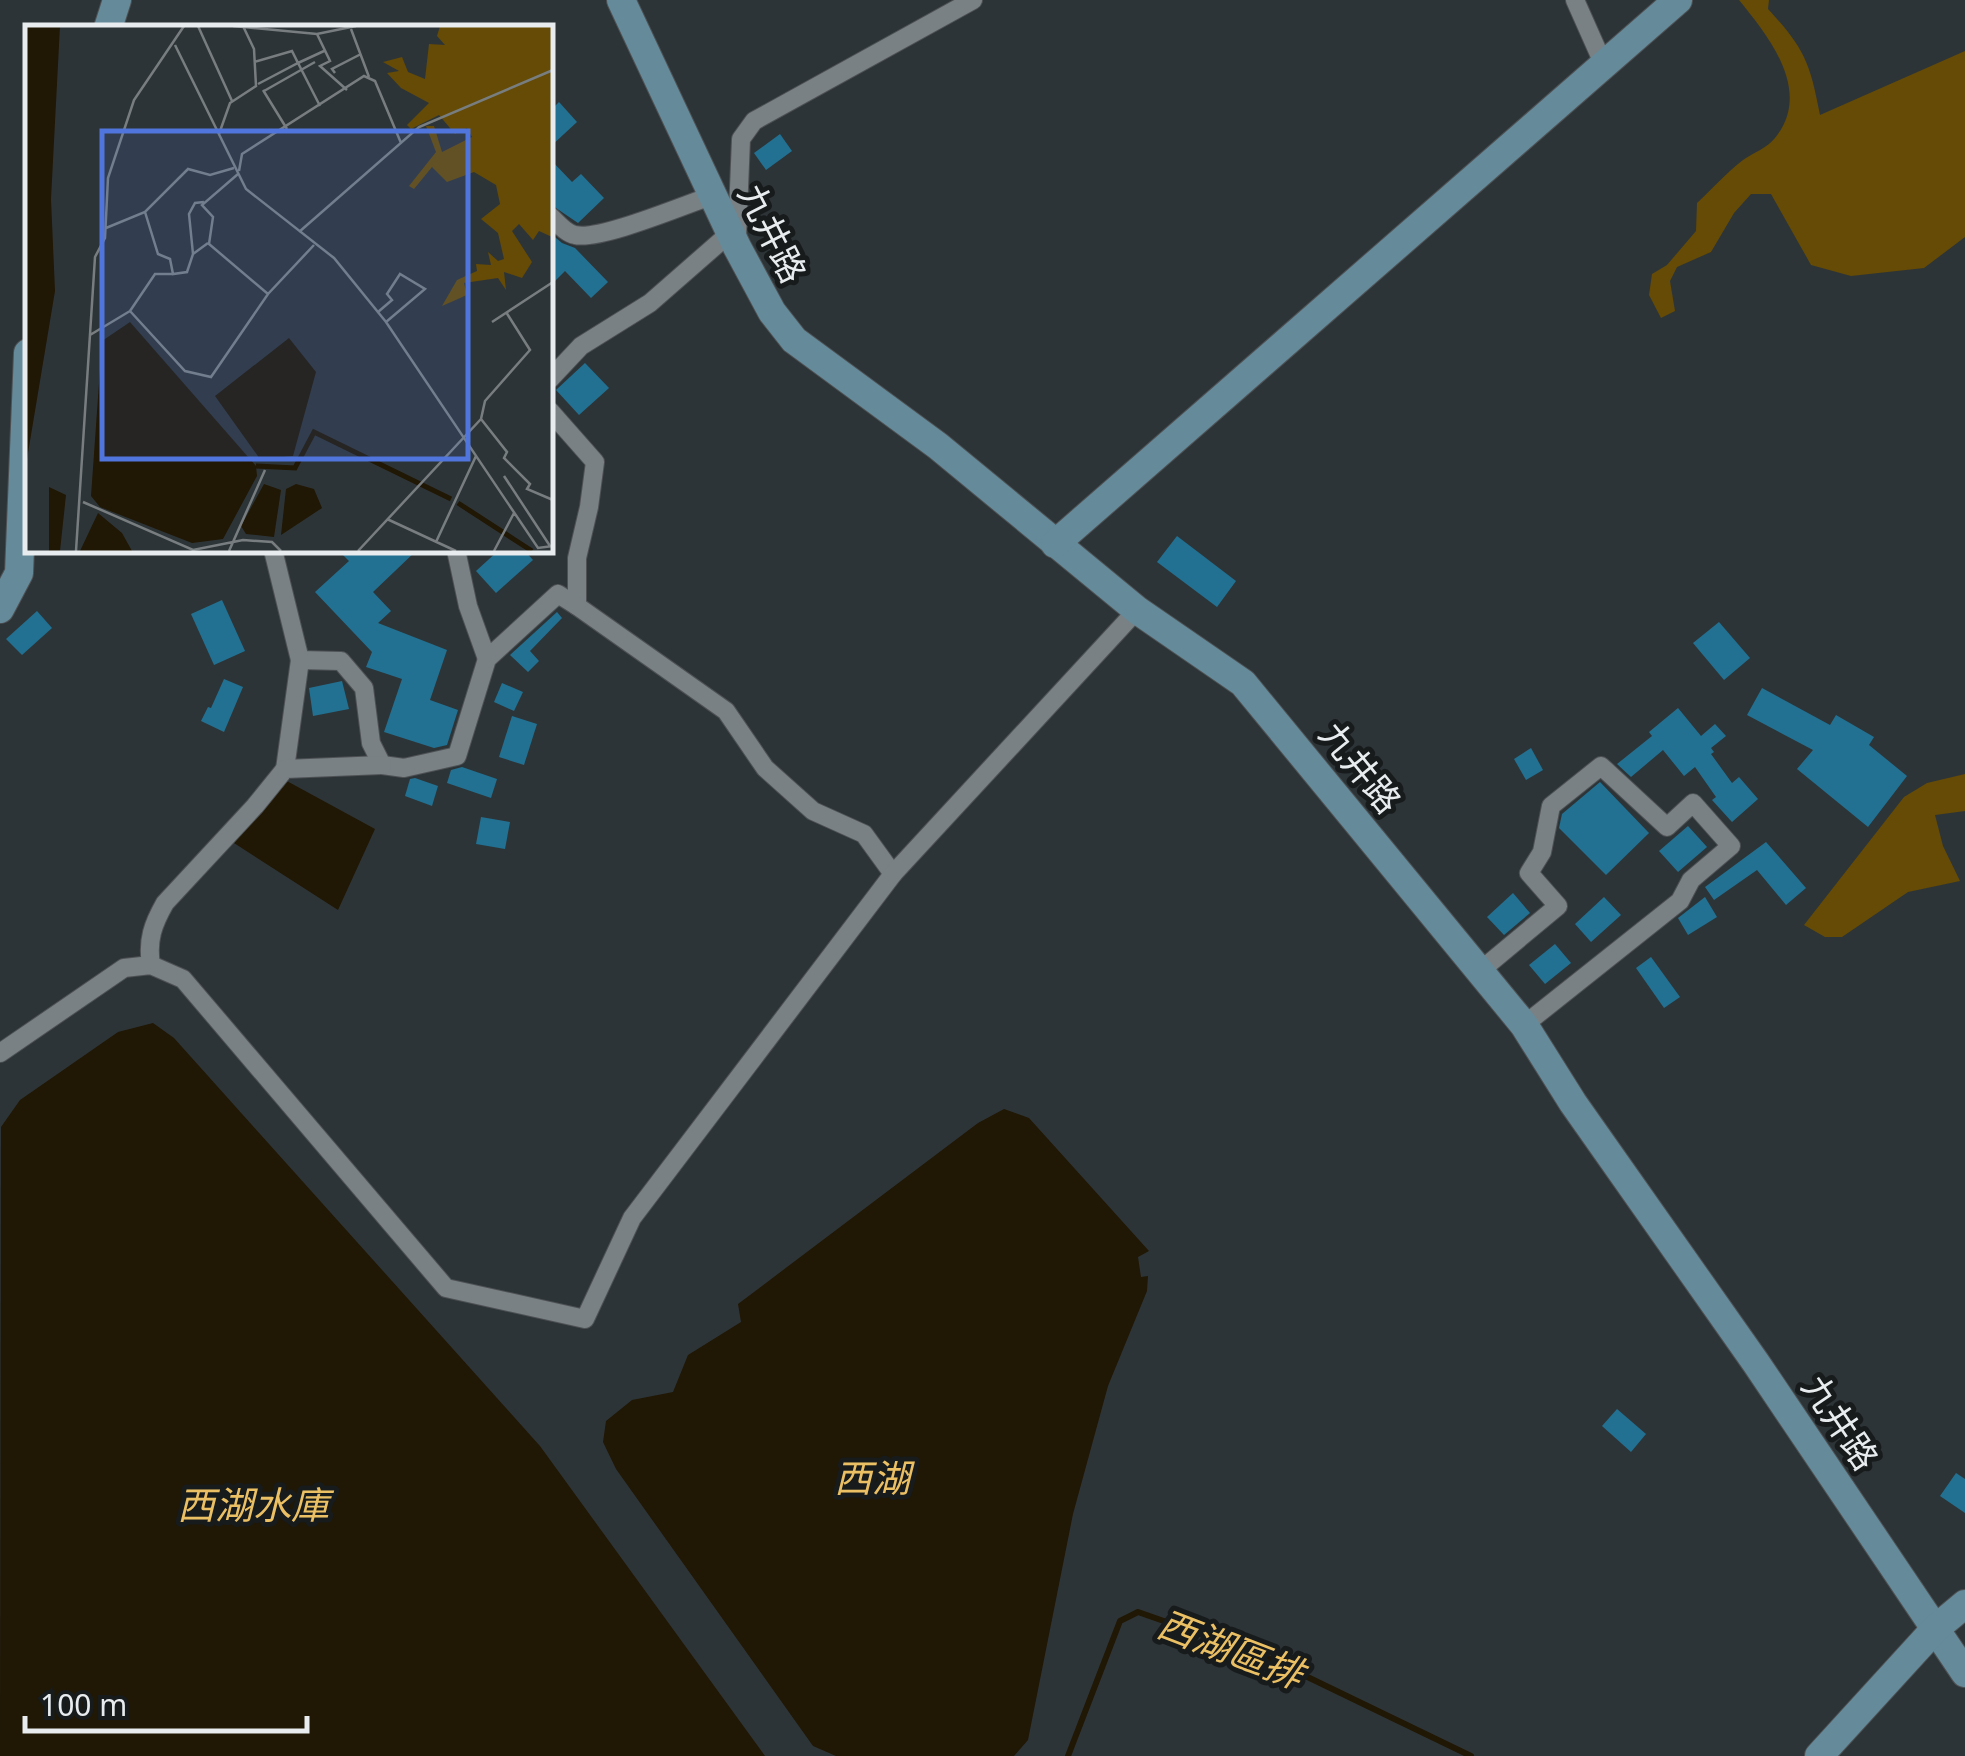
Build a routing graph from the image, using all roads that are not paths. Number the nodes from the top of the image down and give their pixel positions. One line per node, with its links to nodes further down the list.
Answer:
1 (117, 0): 6 (main road)
2 (973, 0): 10 (street)
3 (1575, 0): 7 (street)
4 (1678, 0): 7 (main road)
5 (628, 5): 8 (main road, 九井路)
6 (109, 25)
7 (1603, 63): 14 (main road)
8 (711, 196): 9 (street); 10 (main road, 九井路)
9 (552, 218)
10 (733, 240): 11 (street); 14 (main road, 九井路)
11 (552, 377)
12 (552, 413): 17 (street)
13 (25, 517): 18 (main road)
14 (1054, 544): 19 (main road, 九井路)
15 (273, 552): 21 (street)
16 (456, 552): 20 (street)
17 (577, 606): 20 (street); 24 (street)
18 (0, 609)
19 (1137, 610): 24 (street); 26 (main road, 九井路)
20 (487, 658): 22 (street)
21 (300, 660): 22 (street); 23 (street)
22 (382, 765): 23 (street)
23 (285, 768): 25 (street)
24 (893, 874): 25 (street)
25 (152, 965): 28 (street)
26 (1480, 971): 27 (main road, 九井路); 27 (street)
27 (1524, 1025): 30 (main road, 九井路)
28 (0, 1052)
29 (1965, 1604): 30 (main road)
30 (1935, 1630): 31 (main road, 九井路); 32 (main road)
31 (1965, 1673)
32 (1819, 1756)

